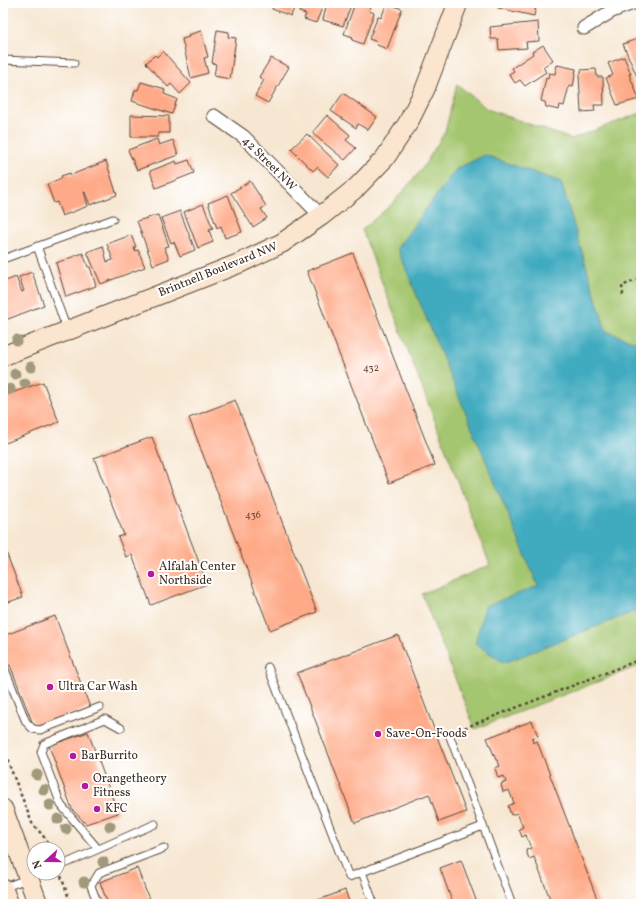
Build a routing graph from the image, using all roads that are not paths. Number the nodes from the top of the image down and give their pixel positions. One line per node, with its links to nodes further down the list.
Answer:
1 (458, 3): 7 (street, Brintnell Boulevard NW)
2 (633, 3): 3 (street)
3 (584, 28)
4 (3, 60): 5 (lane)
5 (74, 63)
6 (214, 116): 7 (street, 42 Street NW)
7 (320, 216): 11 (street, Brintnell Boulevard NW)
8 (113, 220): 9 (lane)
9 (37, 246): 10 (lane); 11 (lane)
10 (3, 259)
11 (67, 330): 12 (street, Brintnell Boulevard NW)
12 (3, 356)
13 (4, 667): 15 (lane)
14 (268, 667): 25 (lane)
15 (100, 707)
16 (121, 728): 22 (lane)
17 (449, 734): 20 (lane)
18 (3, 809): 23 (street)
19 (155, 824): 22 (lane)
20 (483, 826): 25 (lane); 33 (lane)
21 (164, 848): 31 (lane)
22 (98, 849): 24 (lane)
23 (26, 856)
24 (66, 863)
25 (362, 872): 32 (lane)
26 (26, 879): 28 (lane)
27 (36, 881): 30 (street)
28 (3, 889): 29 (street)
29 (9, 904)
30 (38, 904)
31 (98, 904)
32 (374, 904)
33 (512, 904)

